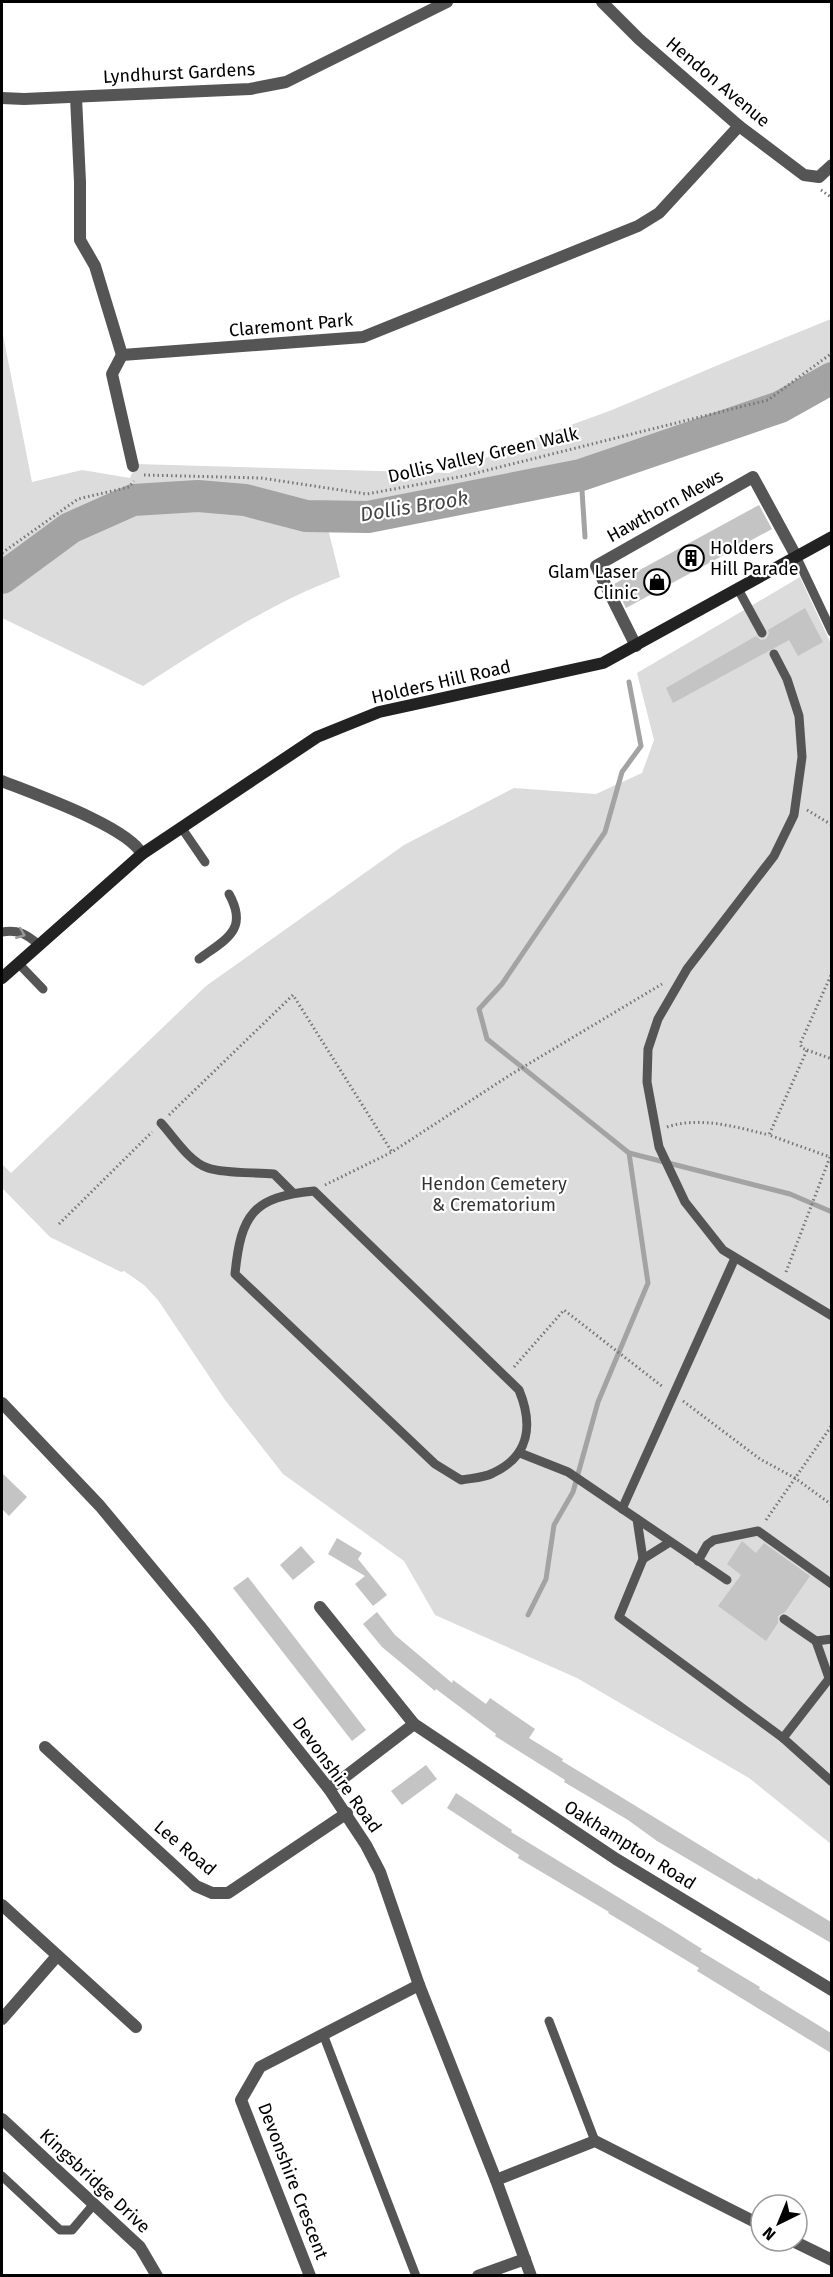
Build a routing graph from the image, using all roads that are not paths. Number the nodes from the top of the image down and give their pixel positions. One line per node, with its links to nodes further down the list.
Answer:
1 (447, 2): 3 (street, Lyndhurst Gardens)
2 (602, 2): 5 (street, Hendon Avenue)
3 (76, 96): 4 (street, Lyndhurst Gardens); 7 (street)
4 (2, 98)
5 (739, 126): 6 (street, Hendon Avenue); 7 (street, Claremont Park)
6 (831, 165)
7 (122, 356): 8 (street)
8 (133, 466)
9 (831, 537): 10 (main road, Holders Hill Road)
10 (796, 556): 11 (main road, Holders Hill Road); 12 (lane); 14 (street, Hawthorn Mews)
11 (738, 589): 13 (lane); 14 (main road, Holders Hill Road)
12 (831, 632)
13 (762, 633)
14 (636, 646): 17 (main road, Holders Hill Road)
15 (774, 654): 29 (lane)
16 (2, 781): 18 (street)
17 (181, 827): 18 (main road, Holders Hill Road); 19 (lane)
18 (142, 854): 22 (main road, Holders Hill Road)
19 (205, 862)
20 (229, 894): 23 (lane)
21 (2, 932): 22 (lane, one-way to 22)
22 (38, 944): 24 (main road, Holders Hill Road)
23 (199, 959)
24 (18, 963): 25 (main road, Holders Hill Road); 26 (lane)
25 (2, 978)
26 (42, 989)
27 (161, 1123): 28 (lane)
28 (293, 1193): 32 (lane); 32 (lane)
29 (735, 1258): 30 (lane); 33 (lane)
30 (831, 1316)
31 (2, 1403): 49 (street, Devonshire Road)
32 (520, 1453): 33 (lane)
33 (622, 1509): 34 (lane)
34 (637, 1519): 35 (lane); 36 (lane)
35 (670, 1542): 36 (lane); 37 (lane)
36 (644, 1559): 46 (lane)
37 (698, 1561): 38 (lane); 39 (lane)
38 (727, 1580)
39 (831, 1584)
40 (320, 1607): 45 (street, Oakhampton Road)
41 (784, 1619): 43 (lane)
42 (831, 1639): 43 (lane)
43 (816, 1641): 44 (lane)
44 (830, 1676): 46 (lane)
45 (414, 1724): 49 (street); 54 (street, Oakhampton Road)
46 (783, 1738): 48 (lane)
47 (45, 1747): 50 (street, Lee Road)
48 (831, 1782)
49 (329, 1788): 50 (street, Devonshire Road)
50 (347, 1813): 53 (street, Devonshire Road)
51 (2, 1905): 52 (street)
52 (57, 1956): 55 (street); 57 (street)
53 (419, 1985): 58 (street, Devonshire Crescent); 62 (street, Devonshire Road)
54 (831, 1990)
55 (2, 2018)
56 (549, 2021): 60 (lane)
57 (136, 2027)
58 (323, 2034): 69 (street, Devonshire Crescent); 70 (lane)
59 (2, 2119): 63 (street, Kingsbridge Drive)
60 (595, 2141): 62 (street); 64 (street)
61 (2, 2176): 63 (lane)
62 (496, 2180): 66 (street, Devonshire Road)
63 (94, 2204): 68 (street, Kingsbridge Drive)
64 (749, 2219)
65 (809, 2249): 67 (street)
66 (525, 2259): 71 (street); 72 (street, Devonshire Road)
67 (831, 2260)
68 (157, 2276)
69 (310, 2276)
70 (416, 2276)
71 (478, 2276)
72 (531, 2276)

